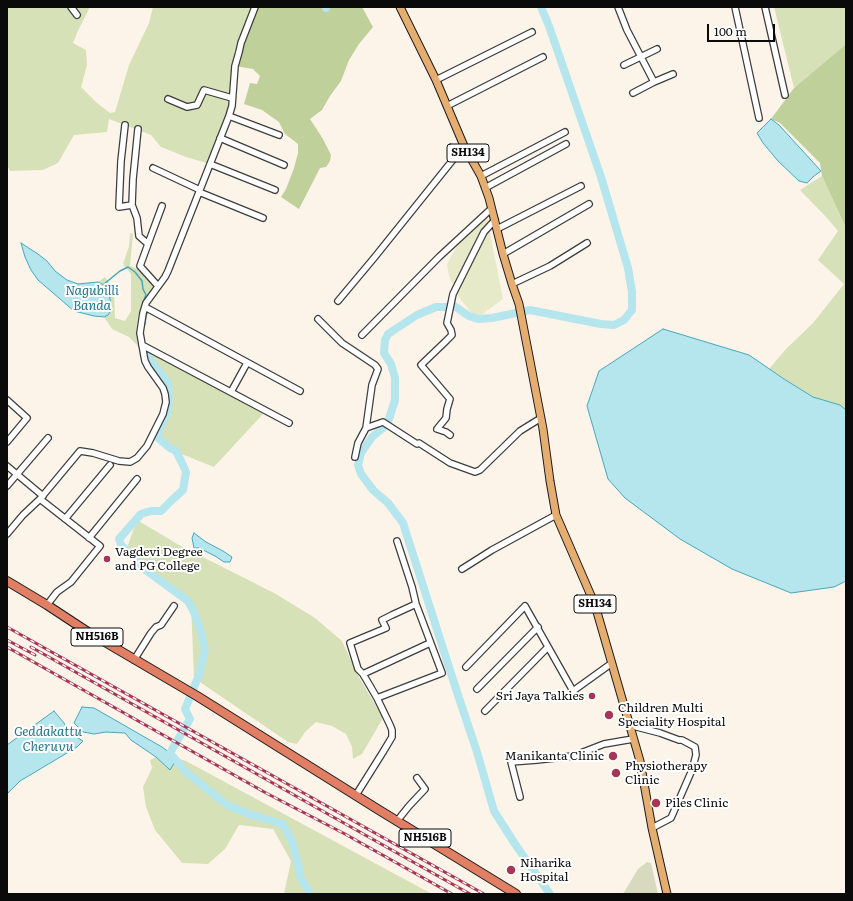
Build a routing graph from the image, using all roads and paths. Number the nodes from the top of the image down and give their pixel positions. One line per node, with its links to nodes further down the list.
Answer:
1 (71, 7): 7 (street)
2 (255, 7): 18 (street)
3 (400, 7): 14 (main road, SH134)
4 (618, 7): 11 (street)
5 (735, 7): 22 (street)
6 (765, 7): 17 (street)
7 (78, 15)
8 (532, 32): 14 (street)
9 (658, 49): 11 (street)
10 (543, 57): 20 (street)
11 (641, 57): 12 (street); 15 (street)
12 (624, 65)
13 (673, 74): 15 (street)
14 (436, 80): 20 (main road, SH134)
15 (654, 82): 16 (street)
16 (633, 93)
17 (785, 95)
18 (232, 98): 19 (street); 21 (street)
19 (168, 100)
20 (447, 106): 29 (main road, SH134)
21 (229, 116): 26 (street); 27 (street)
22 (759, 118)
23 (124, 125): 39 (street)
24 (138, 129): 39 (street)
25 (565, 132): 33 (street)
26 (279, 135)
27 (220, 138): 30 (street); 31 (street)
28 (566, 144): 35 (street)
29 (464, 146): 33 (main road, SH134); 50 (street)
30 (210, 164): 36 (street); 37 (street)
31 (284, 165)
32 (153, 168): 37 (street)
33 (481, 176): 35 (main road, SH134)
34 (581, 186): 44 (street)
35 (485, 188): 41 (main road, SH134)
36 (275, 190)
37 (199, 191): 42 (street); 49 (street)
38 (589, 204): 47 (street)
39 (132, 205): 46 (street)
40 (162, 206): 46 (street)
41 (492, 210): 43 (main road, SH134); 53 (street)
42 (263, 218)
43 (495, 220): 44 (main road, SH134); 62 (street)
44 (497, 229): 47 (main road, SH134)
45 (587, 243): 48 (street)
46 (148, 244): 49 (street)
47 (503, 254): 48 (main road, SH134)
48 (512, 284): 59 (main road, SH134)
49 (158, 286): 51 (street)
50 (338, 301)
51 (147, 308): 54 (street); 55 (street)
52 (318, 318): 61 (street)
53 (362, 335)
54 (142, 345): 56 (street); 71 (street)
55 (247, 363): 56 (street); 57 (street)
56 (231, 392): 60 (street)
57 (300, 392)
58 (7, 400): 64 (street)
59 (541, 418): 61 (street); 72 (main road, SH134)
60 (289, 423)
61 (366, 428): 65 (street)
62 (450, 435)
63 (48, 438): 68 (street)
64 (7, 442)
65 (355, 458)
66 (110, 465): 73 (street)
67 (7, 466): 68 (street)
68 (17, 474): 70 (street); 71 (street)
69 (137, 478): 75 (street)
70 (7, 486)
71 (42, 497): 73 (street); 74 (street)
72 (556, 515): 77 (street); 86 (main road, SH134)
73 (65, 519): 75 (street)
74 (7, 534)
75 (89, 538): 80 (street)
76 (397, 541): 79 (street)
77 (462, 569)
78 (7, 582): 80 (highway, NH516B)
79 (416, 604): 83 (street); 88 (street)
80 (47, 605): 85 (highway, NH516B)
81 (174, 606): 85 (street)
82 (538, 627): 84 (street); 87 (street); 89 (street)
83 (430, 643): 88 (street); 90 (street)
84 (548, 646): 86 (street); 91 (street)
85 (134, 660): 95 (highway, NH516B)
86 (612, 663): 92 (main road, SH134)
87 (466, 667)
88 (363, 674): 90 (street)
89 (477, 689)
90 (377, 698): 95 (street)
91 (485, 710)
92 (629, 725): 93 (main road, SH134); 98 (street)
93 (633, 739): 96 (street); 98 (main road, SH134)
94 (417, 778): 97 (street)
95 (356, 795): 97 (highway, NH516B)
96 (520, 797)
97 (397, 821): 99 (highway, NH516B)
98 (652, 828): 100 (main road, SH134)
99 (516, 894)
100 (667, 894)

